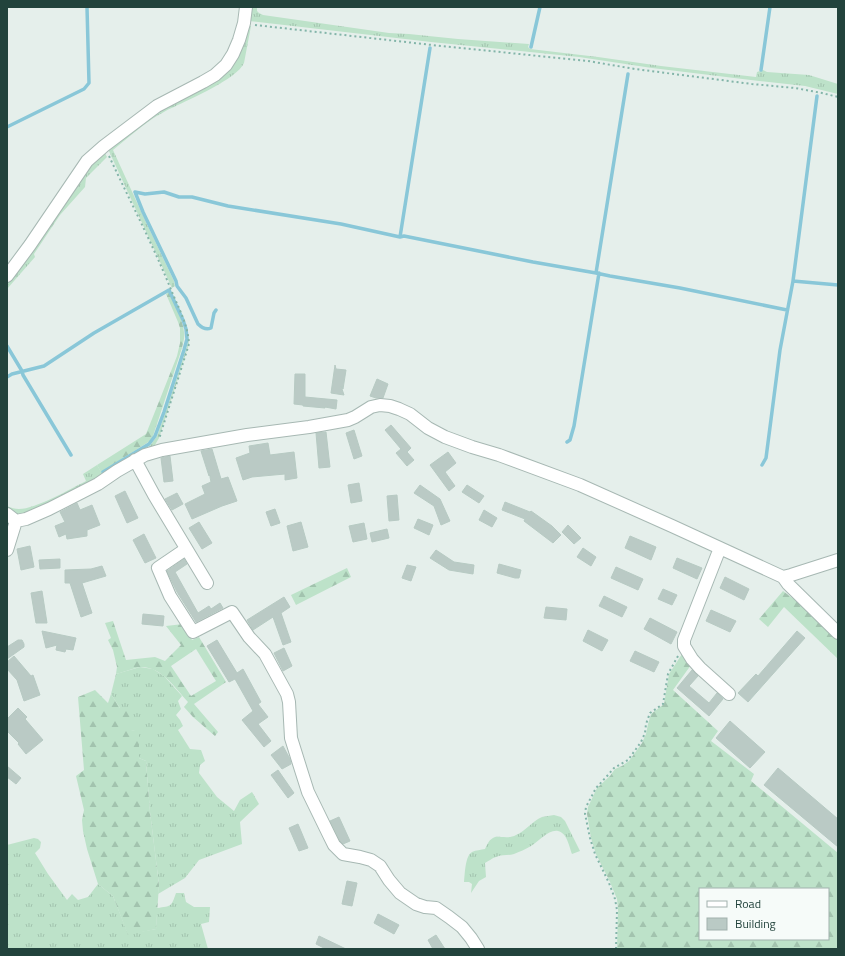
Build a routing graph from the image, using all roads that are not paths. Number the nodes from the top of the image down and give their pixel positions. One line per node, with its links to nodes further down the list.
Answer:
1 (246, 7): 2 (street)
2 (7, 276)
3 (135, 460): 4 (street); 5 (street); 6 (street)
4 (11, 517): 7 (street)
5 (720, 548): 9 (street); 12 (street)
6 (186, 549): 10 (street); 13 (street)
7 (7, 550)
8 (838, 560): 9 (street)
9 (783, 577): 11 (street)
10 (207, 584)
11 (838, 633)
12 (729, 694)
13 (478, 949)

